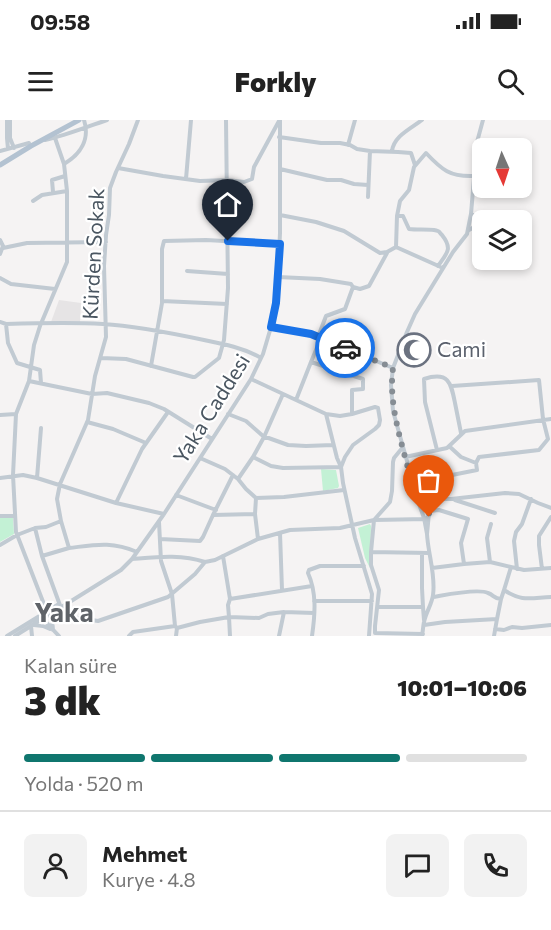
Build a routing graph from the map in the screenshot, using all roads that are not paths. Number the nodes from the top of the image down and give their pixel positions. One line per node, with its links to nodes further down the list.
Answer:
1 (8, 120): 19 (street)
2 (72, 120): 19 (main road)
3 (79, 120): 17 (main road)
4 (84, 120): 13 (street)
5 (107, 120): 13 (street)
6 (138, 120): 26 (street, Kürden Sokak)
7 (191, 120): 30 (street)
8 (226, 120): 31 (street)
9 (279, 120): 14 (street, Yaka Caddesi); 31 (street)
10 (355, 120): 18 (street)
11 (422, 120): 22 (street)
12 (483, 120): 16 (street)
13 (86, 127): 15 (street); 24 (street)
14 (279, 137): 18 (street); 27 (street, Yaka Caddesi)
15 (55, 138): 17 (street); 24 (street)
16 (478, 138)
17 (39, 141): 23 (main road)
18 (348, 145): 21 (street)
19 (12, 150): 20 (street); 23 (main road)
20 (0, 151)
21 (370, 152): 22 (street); 32 (street)
22 (392, 152): 25 (street)
23 (0, 164)
24 (64, 164): 28 (street)
25 (415, 166): 29 (street); 39 (street)
26 (118, 168): 30 (street); 42 (street, Kürden Sokak)
27 (280, 169): 32 (street); 38 (street, Yaka Caddesi)
28 (66, 176): 33 (street); 34 (street)
29 (472, 176)
30 (186, 179): 31 (street)
31 (227, 180): 41 (street)
32 (368, 185): 35 (street)
33 (67, 190): 34 (street); 43 (street)
34 (53, 192): 37 (street)
35 (368, 197)
36 (472, 198): 49 (street)
37 (33, 201)
38 (280, 215): 44 (street, Yaka Caddesi); 47 (street)
39 (397, 216): 45 (street); 49 (street)
40 (0, 240): 46 (street)
41 (228, 241): 44 (street); 51 (street); 56 (street)
42 (106, 242): 43 (street); 61 (street, Kürden Sokak)
43 (68, 243): 46 (street); 55 (street)
44 (280, 244): 52 (street, Yaka Caddesi)
45 (396, 247): 47 (street); 49 (street)
46 (3, 248): 48 (street)
47 (387, 252): 54 (street)
48 (0, 255)
49 (441, 267): 71 (street)
50 (187, 271): 51 (street)
51 (228, 274): 57 (street)
52 (279, 277): 54 (street); 62 (street, Yaka Caddesi)
53 (0, 278): 55 (street)
54 (353, 287): 64 (street)
55 (55, 290): 59 (street)
56 (162, 301): 57 (street); 63 (street)
57 (227, 304): 65 (street)
58 (0, 322): 60 (street)
59 (41, 323): 60 (street); 61 (street); 70 (street)
60 (6, 324): 70 (street)
61 (105, 324): 63 (street); 66 (street, Kürden Sokak)
62 (271, 327): 64 (street); 67 (street, Yaka Caddesi)
63 (157, 331): 65 (street); 69 (street)
64 (319, 337): 68 (street); 71 (street)
65 (223, 344): 67 (street); 69 (street)
66 (101, 358): 69 (street); 76 (street, Kürden Sokak)
67 (261, 358): 72 (street, Yaka Caddesi)
68 (311, 362): 78 (street); 83 (street)
69 (151, 366)
70 (31, 367): 73 (street); 74 (street)
71 (393, 368): 96 (street)
72 (251, 379): 77 (street); 81 (street, Yaka Caddesi)
73 (29, 381): 74 (street); 80 (street)
74 (41, 383): 76 (street)
75 (452, 386): 86 (street); 89 (street); 97 (street)
76 (92, 394): 79 (street); 87 (street, Kürden Sokak)
77 (283, 394): 78 (street); 90 (street)
78 (296, 400): 82 (street)
79 (168, 412): 92 (street); 93 (street)
80 (16, 414): 84 (street); 104 (street)
81 (228, 414): 90 (street); 92 (street, Yaka Caddesi)
82 (326, 414): 83 (street); 94 (street)
83 (352, 414): 103 (street)
84 (0, 415)
85 (551, 418): 86 (street)
86 (543, 419): 89 (street); 102 (street)
87 (87, 422): 91 (street); 110 (street, Kürden Sokak)
88 (41, 428): 107 (street)
89 (461, 433): 95 (street)
90 (264, 437): 94 (street); 99 (street)
91 (135, 439): 93 (street); 98 (street)
92 (212, 439): 101 (street, Yaka Caddesi)
93 (146, 443): 98 (street)
94 (333, 444): 103 (street)
95 (449, 446): 97 (street); 102 (street)
96 (403, 447): 100 (street); 134 (street)
97 (436, 450): 100 (street)
98 (141, 451): 119 (street)
99 (253, 457): 103 (street); 108 (street)
100 (405, 457): 109 (street)
101 (200, 458): 105 (street); 113 (street, Yaka Caddesi)
102 (476, 463): 109 (street)
103 (340, 466): 111 (street)
104 (13, 475): 106 (street); 107 (street); 130 (street)
105 (233, 475): 108 (street); 122 (street)
106 (0, 478)
107 (38, 478): 110 (street)
108 (238, 479): 114 (street)
109 (412, 483): 112 (street)
110 (60, 484): 119 (street); 135 (street)
111 (344, 490): 114 (street); 137 (street)
112 (415, 490): 115 (street); 120 (street)
113 (176, 495): 122 (street); 126 (street, Yaka Caddesi)
114 (256, 498): 127 (street)
115 (424, 499): 116 (street); 120 (street); 124 (street)
116 (438, 499): 117 (street); 124 (street)
117 (451, 499): 118 (street); 125 (street)
118 (531, 499): 121 (street); 161 (street)
119 (116, 503): 126 (street)
120 (419, 504): 123 (street)
121 (551, 508)
122 (216, 510): 128 (street)
123 (422, 513): 124 (street); 133 (street)
124 (428, 513): 133 (street); 149 (street); 156 (street)
125 (495, 513)
126 (164, 514): 132 (street, Yaka Caddesi)
127 (255, 514): 128 (street); 143 (street)
128 (213, 515): 142 (street)
129 (0, 516): 130 (street)
130 (15, 516): 141 (street)
131 (551, 516): 162 (street)
132 (160, 519): 139 (street, Yaka Caddesi); 142 (street)
133 (415, 519): 134 (street)
134 (374, 520): 137 (street); 147 (street)
135 (61, 521): 138 (street); 145 (street)
136 (491, 524): 155 (street)
137 (353, 525): 140 (street); 157 (street)
138 (34, 528): 141 (street); 150 (street)
139 (152, 531): 142 (street); 146 (street, Yaka Caddesi)
140 (280, 533): 143 (street); 164 (street)
141 (17, 535): 144 (street); 177 (street)
142 (159, 537): 152 (street)
143 (258, 539): 151 (street)
144 (0, 545)
145 (69, 548): 146 (street); 150 (street)
146 (137, 552): 153 (street, Yaka Caddesi)
147 (371, 552): 148 (street); 174 (street)
148 (423, 552): 149 (street); 175 (street)
149 (429, 553): 158 (street)
150 (42, 556): 173 (street)
151 (223, 556): 154 (street); 169 (street)
152 (161, 557): 153 (street); 154 (street); 166 (street)
153 (132, 559): 173 (street, Yaka Caddesi)
154 (205, 562): 166 (street)
155 (490, 562): 156 (street); 159 (street)
156 (464, 564): 158 (street)
157 (364, 566): 163 (street); 172 (street)
158 (432, 567): 167 (street)
159 (510, 567): 161 (street); 165 (street)
160 (551, 568): 162 (street)
161 (517, 569): 162 (street)
162 (542, 569)
163 (312, 586): 164 (street); 171 (street)
164 (282, 590): 169 (street)
165 (504, 590): 168 (street); 170 (street)
166 (172, 594): 179 (street); 186 (street)
167 (433, 597): 170 (street); 183 (street)
168 (551, 597)
169 (230, 599): 180 (street)
170 (501, 599): 182 (street)
171 (314, 601): 172 (street); 178 (street)
172 (372, 602): 190 (street)
173 (60, 606): 177 (street, Yaka Caddesi)
174 (378, 607): 175 (street); 189 (street)
175 (423, 607): 183 (street)
176 (284, 612): 178 (street); 180 (street); 199 (street)
177 (49, 613): 179 (street); 181 (street, Yaka Caddesi); 192 (street)
178 (314, 613): 200 (street)
179 (58, 615): 188 (street)
180 (229, 617): 186 (street); 198 (street)
181 (43, 619): 185 (street, Yaka Caddesi); 188 (street)
182 (496, 619): 183 (street); 187 (street)
183 (424, 623): 191 (street)
184 (551, 625): 187 (street)
185 (33, 626): 188 (street); 193 (street, Yaka Caddesi); 194 (street)
186 (176, 627): 196 (street); 197 (street)
187 (495, 628): 201 (street)
188 (53, 631): 195 (street)
189 (375, 633): 190 (street); 191 (street)
190 (369, 634)
191 (422, 635)
192 (7, 636)
193 (15, 636)
194 (32, 636)
195 (59, 636)
196 (129, 636)
197 (176, 636)
198 (230, 636)
199 (279, 636)
200 (312, 636)
201 (494, 636)

